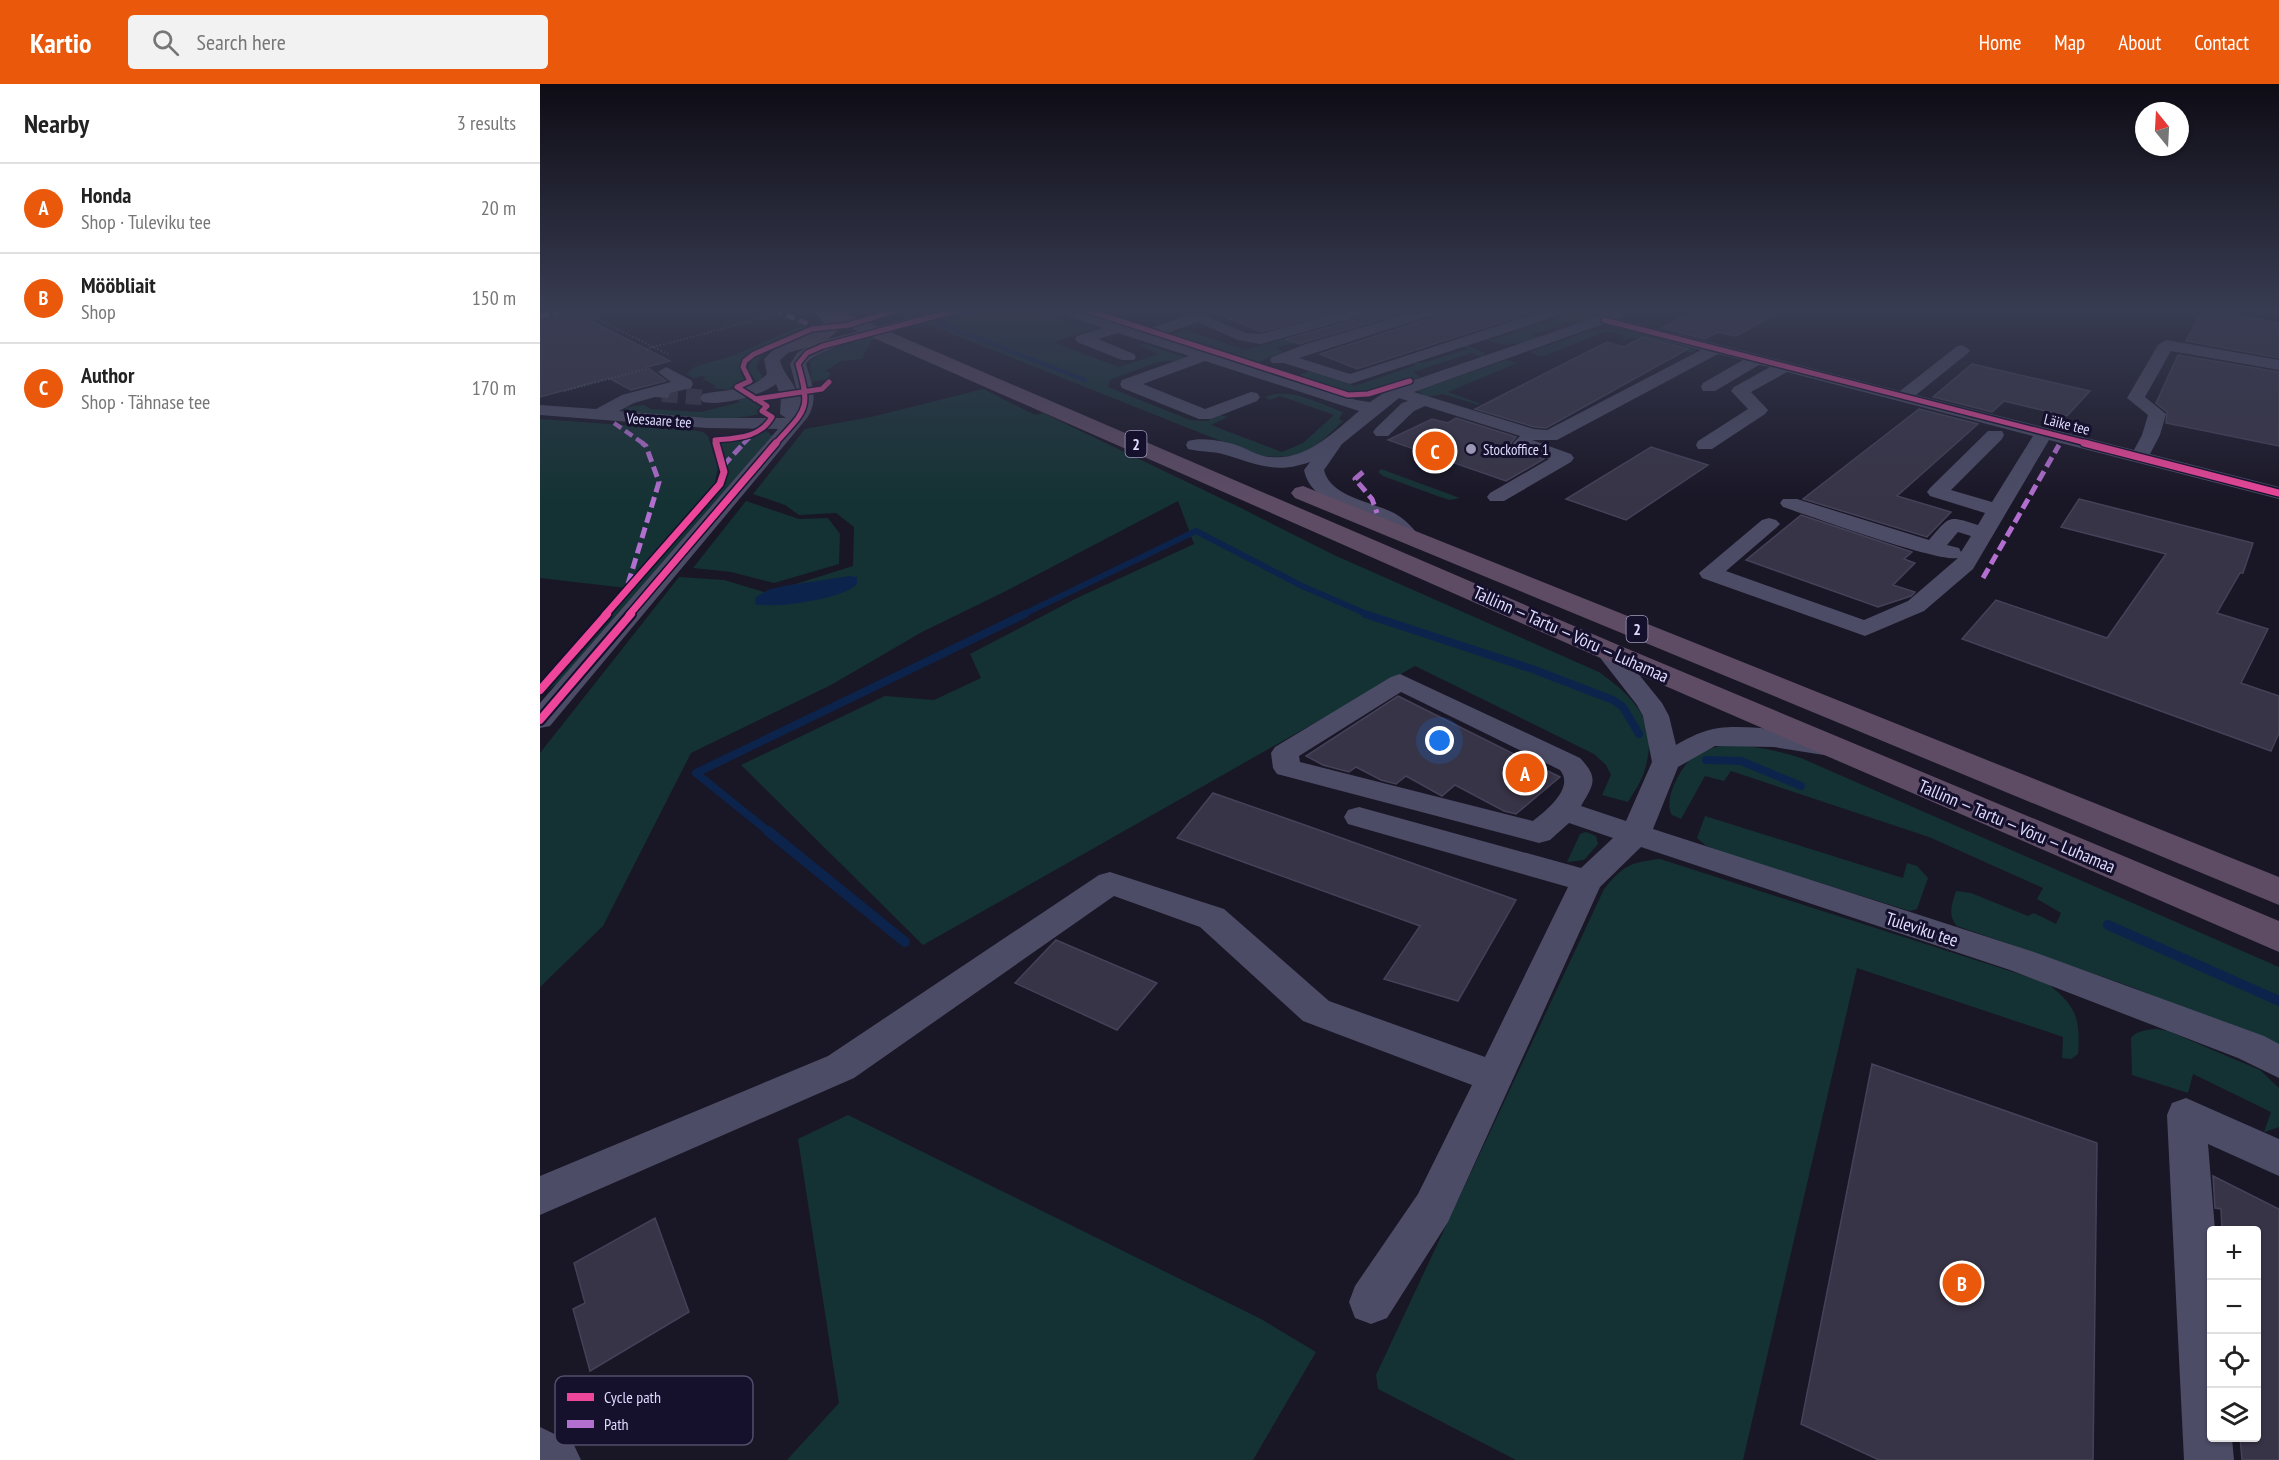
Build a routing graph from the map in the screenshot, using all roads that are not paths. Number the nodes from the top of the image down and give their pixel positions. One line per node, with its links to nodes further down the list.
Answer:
1 (674, 374): 28 (street)
2 (801, 374): 31 (street)
3 (988, 374): 51 (highway, Tallinn — Tartu — Võru — Luhamaa / 2)
4 (1155, 374): 22 (street)
5 (1207, 374): 22 (street)
6 (1262, 374): 17 (street)
7 (1338, 374): 8 (street)
8 (1362, 374)
9 (1448, 374): 20 (street)
10 (1667, 374): 33 (street)
11 (1731, 374): 19 (street)
12 (1770, 374): 38 (street)
13 (1812, 374): 21 (street, Läike tee)
14 (1932, 374): 18 (street)
15 (2149, 374): 40 (street)
16 (775, 375): 23 (street); 25 (street)
17 (1289, 383): 22 (street); 26 (street)
18 (1921, 383): 21 (street); 30 (street)
19 (1709, 387)
20 (1397, 392): 24 (street); 26 (street)
21 (1902, 397): 34 (street, Läike tee)
22 (1262, 398)
23 (790, 400): 29 (street, Veesaare tee); 31 (street)
24 (1425, 400): 32 (street); 33 (street)
25 (713, 401)
26 (1374, 408): 37 (street)
27 (540, 410): 28 (street, Veesaare tee)
28 (597, 415): 29 (street, Veesaare tee)
29 (707, 423): 31 (street, Veesaare tee)
30 (2078, 423)
31 (792, 424): 52 (street)
32 (1382, 432)
33 (1532, 434): 43 (street)
34 (2044, 434): 40 (street, Läike tee); 41 (street)
35 (1995, 435): 41 (street)
36 (1186, 441): 37 (street); 48 (highway, Tallinn — Tartu — Võru — Luhamaa / 2)
37 (1334, 442): 39 (street); 48 (street)
38 (1705, 445)
39 (1359, 447)
40 (2139, 458): 42 (street, Läike tee)
41 (2000, 459): 45 (street); 45 (street)
42 (2279, 493)
43 (1497, 497)
44 (1790, 504): 49 (street)
45 (1998, 510): 47 (street)
46 (1769, 524): 50 (street)
47 (1984, 533): 49 (street); 50 (street)
48 (1407, 535): 59 (highway, Tallinn — Tartu — Võru — Luhamaa / 2)
49 (1933, 548): 50 (street)
50 (1968, 559)
51 (1606, 651): 53 (highway, Tallinn — Tartu — Võru — Luhamaa / 2); 54 (street)
52 (544, 712)
53 (1832, 747): 54 (street); 60 (highway, Tallinn — Tartu — Võru — Luhamaa / 2)
54 (1666, 762): 57 (street)
55 (1564, 810): 55 (street); 57 (street, Tuleviku tee)
56 (1359, 817): 58 (street)
57 (1635, 835): 58 (street); 61 (street, Tuleviku tee)
58 (1587, 880): 62 (street)
59 (2279, 892)
60 (2279, 937)
61 (2279, 1062)
62 (1495, 1077): 64 (street); 65 (street)
63 (2279, 1158): 68 (street)
64 (540, 1196)
65 (1371, 1302)
66 (540, 1451): 67 (street)
67 (556, 1460)
68 (2209, 1460)

